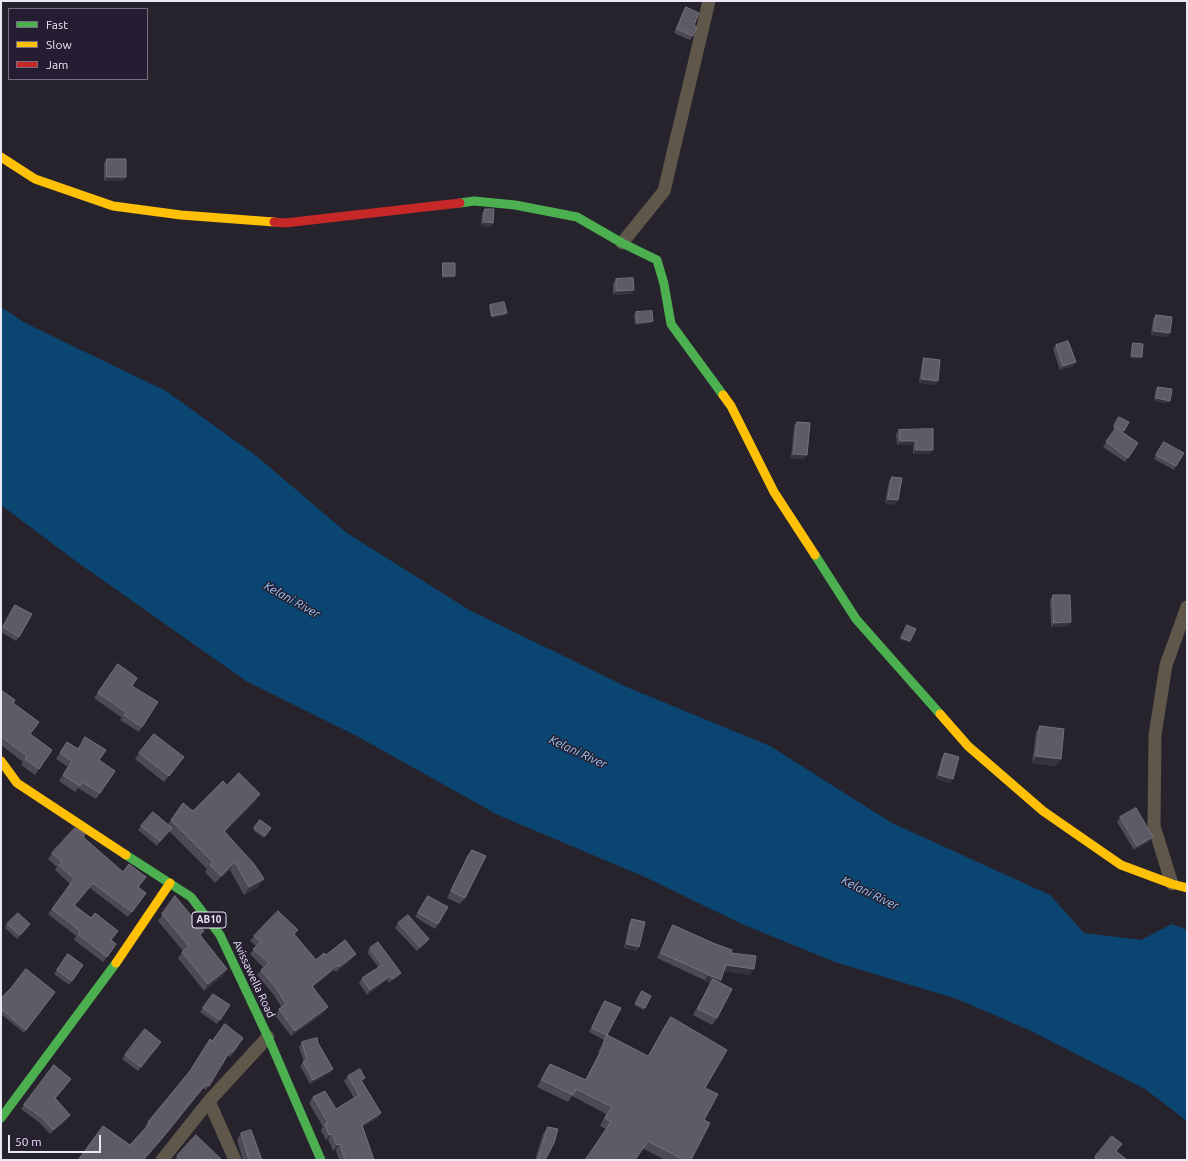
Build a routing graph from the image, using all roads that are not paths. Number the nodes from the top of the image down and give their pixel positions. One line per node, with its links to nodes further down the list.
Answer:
1 (709, 1): 3 (street)
2 (1, 157): 3 (street)
3 (622, 243): 7 (street)
4 (1187, 607): 7 (street)
5 (1, 761): 6 (street, Avissawella Road / AB10)
6 (170, 883): 9 (street, Avissawella Road / AB10); 11 (street)
7 (1172, 884): 8 (street)
8 (1187, 888)
9 (268, 1037): 10 (street); 14 (street, Avissawella Road / AB10)
10 (209, 1101): 12 (street); 13 (street)
11 (1, 1118)
12 (162, 1160)
13 (235, 1160)
14 (321, 1160)

